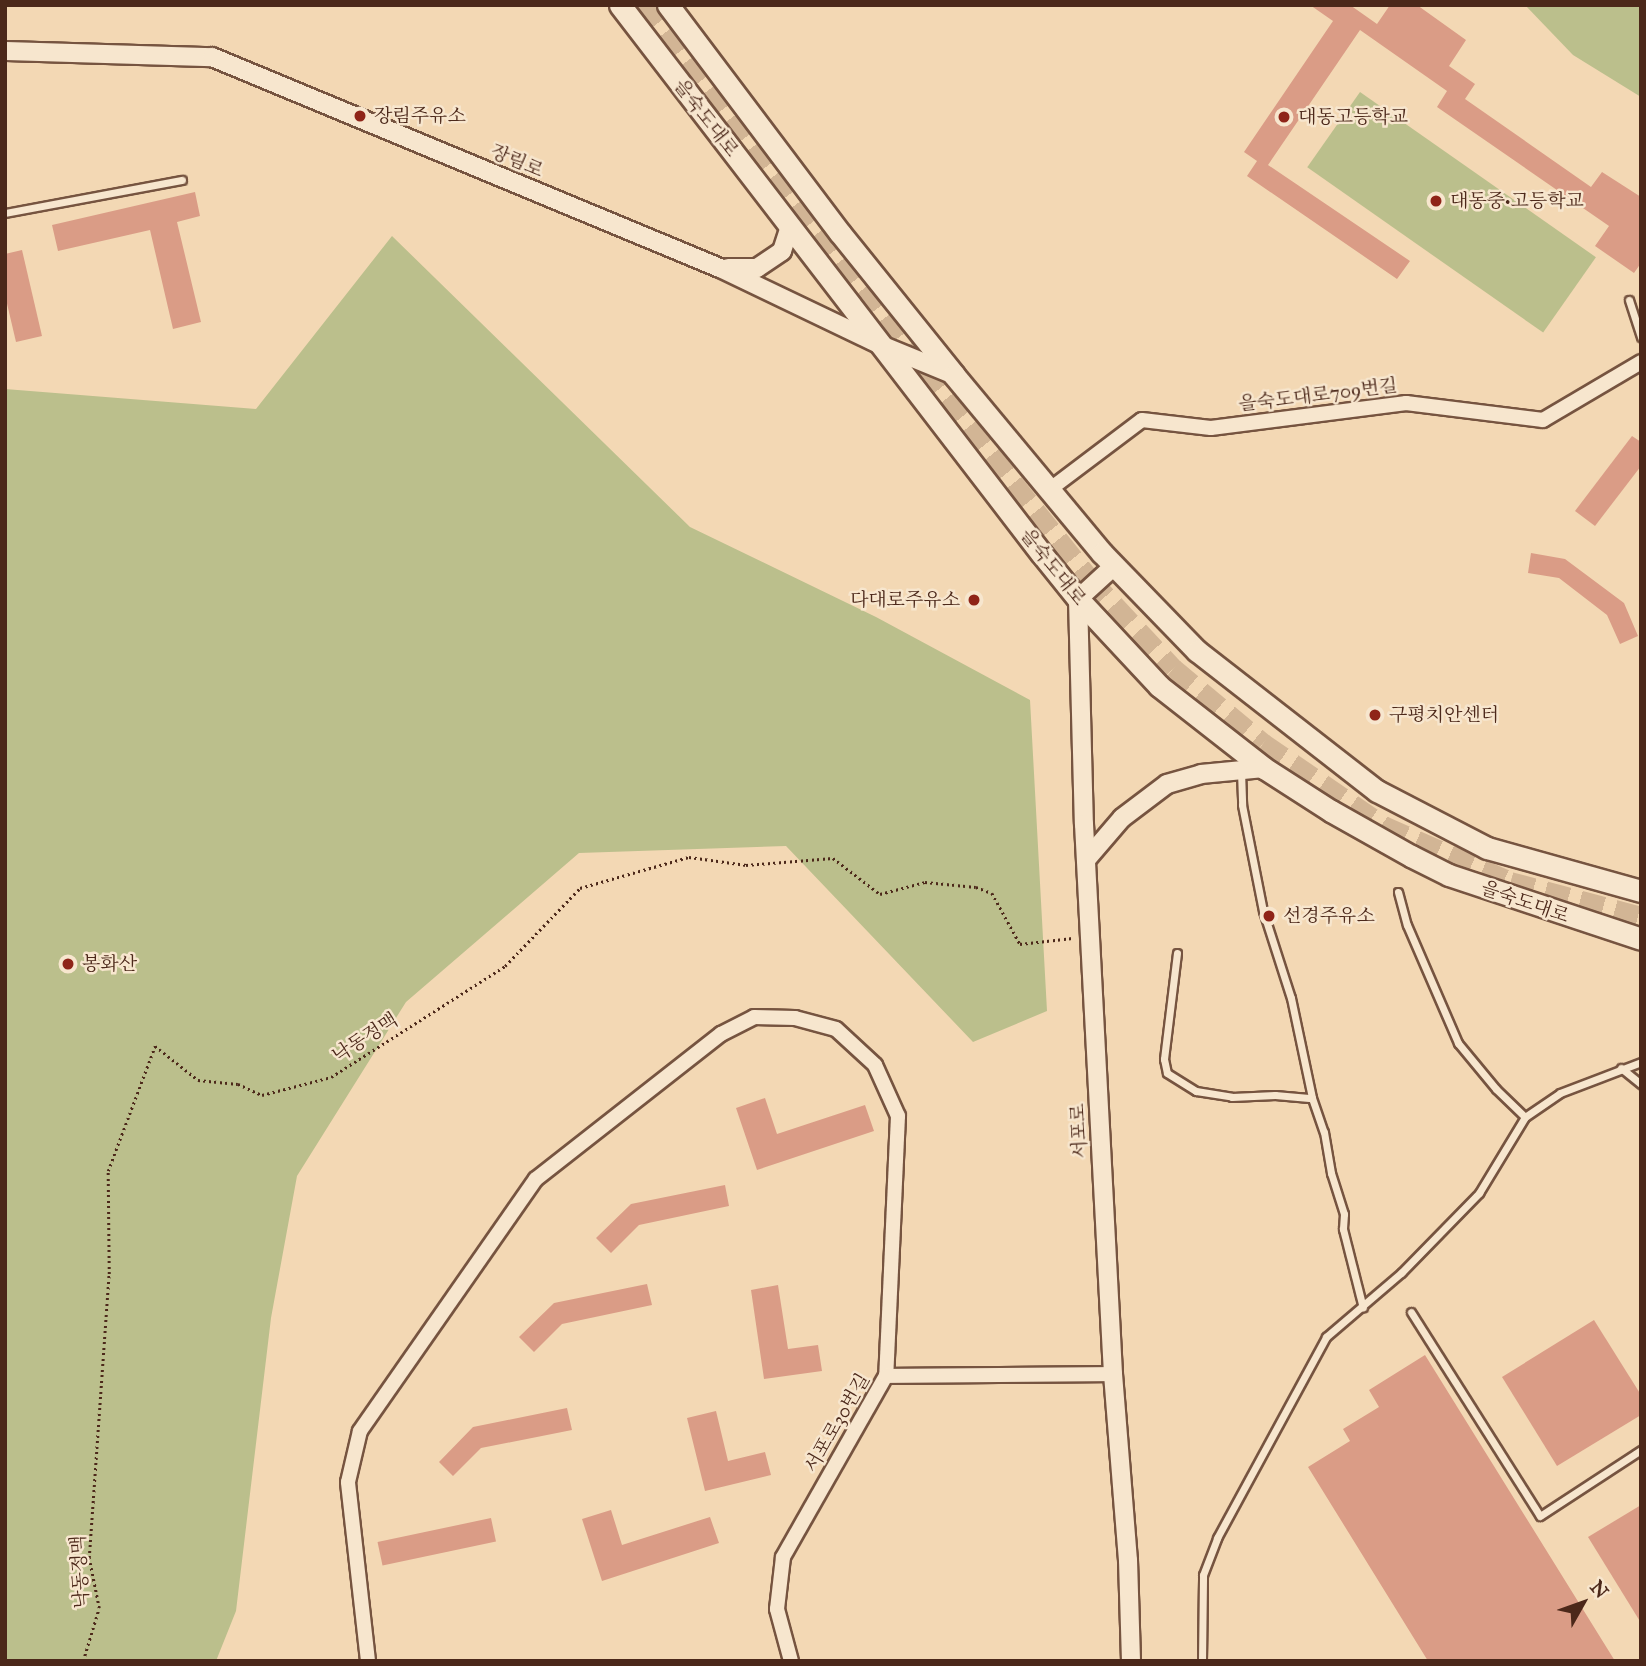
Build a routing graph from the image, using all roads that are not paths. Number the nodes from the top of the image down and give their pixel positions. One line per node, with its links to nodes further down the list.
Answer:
1 (620, 5): 6 (main road, 을숙도대로)
2 (668, 5): 12 (main road, 을숙도대로)
3 (5, 51): 7 (street, 장림로)
4 (182, 180): 5 (lane)
5 (5, 213)
6 (790, 227): 7 (street); 10 (main road, 을숙도대로)
7 (720, 268): 10 (street, 장림로)
8 (1629, 300): 9 (lane)
9 (1641, 337)
10 (881, 345): 12 (street, 장림로); 15 (main road, 을숙도대로)
11 (1641, 362): 13 (street, 을숙도대로709번길)
12 (954, 375): 13 (main road, 을숙도대로)
13 (1049, 490): 14 (main road, 을숙도대로)
14 (1114, 566): 15 (street); 19 (main road, 을숙도대로)
15 (1078, 599): 16 (main road, 을숙도대로); 18 (street, 서포로)
16 (1264, 768): 17 (street); 21 (main road, 을숙도대로)
17 (1241, 770): 18 (street); 26 (lane)
18 (1086, 860): 30 (street, 서포로)
19 (1641, 891)
20 (1398, 892): 27 (lane)
21 (1641, 939)
22 (1178, 953): 26 (lane)
23 (1641, 1062): 24 (lane)
24 (1621, 1068): 25 (lane); 27 (lane)
25 (1641, 1084)
26 (1312, 1098): 28 (lane)
27 (1525, 1117): 28 (lane)
28 (1363, 1308): 36 (lane)
29 (1411, 1312): 32 (lane)
30 (1112, 1374): 31 (street, 서포로30번길); 35 (street, 서포로)
31 (886, 1376): 33 (street); 34 (street, 서포로30번길)
32 (1641, 1450)
33 (368, 1661)
34 (791, 1661)
35 (1131, 1661)
36 (1202, 1661)

